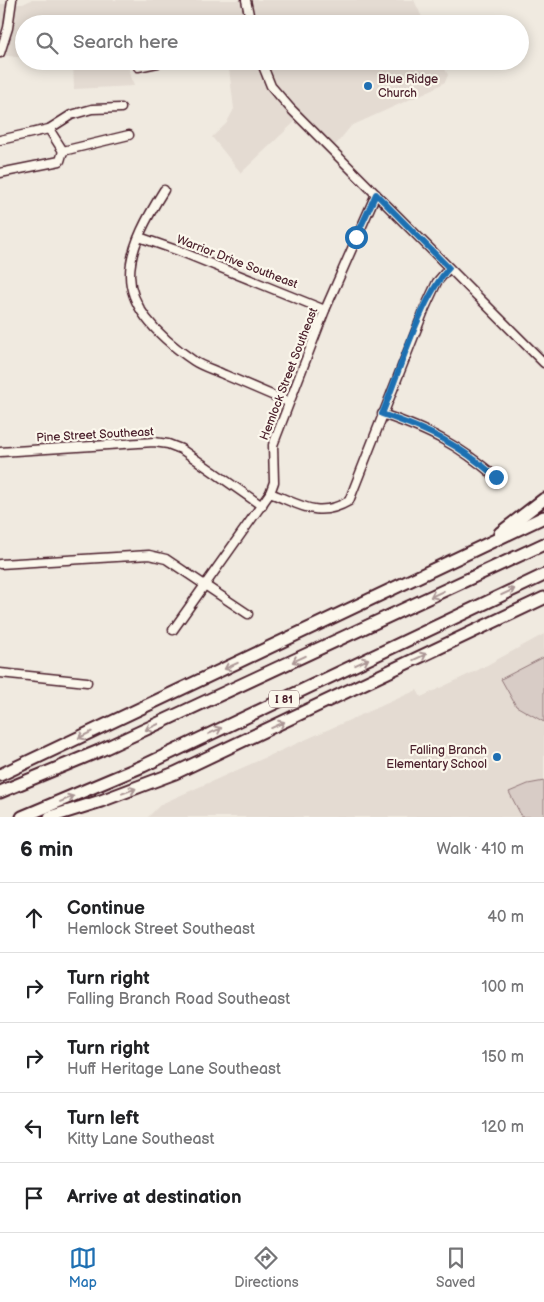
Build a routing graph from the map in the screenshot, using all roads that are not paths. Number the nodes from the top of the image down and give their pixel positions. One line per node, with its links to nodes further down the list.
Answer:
1 (12, 0): 4 (street)
2 (246, 0): 3 (street)
3 (249, 15)
4 (0, 53)
5 (266, 70): 13 (street)
6 (121, 108): 7 (street)
7 (50, 129): 9 (street); 10 (street)
8 (129, 135): 10 (street)
9 (0, 140)
10 (63, 151): 11 (street)
11 (0, 173)
12 (164, 190): 14 (street)
13 (376, 194): 15 (street); 16 (street, Hemlock Street Southeast)
14 (140, 237): 16 (street, Warrior Drive Southeast); 18 (street)
15 (449, 268): 17 (street); 19 (street)
16 (325, 310): 18 (street, Hemlock Street Southeast)
17 (544, 363)
18 (288, 402): 22 (street, Hemlock Street Southeast)
19 (382, 414): 21 (street); 22 (street)
20 (0, 452): 24 (street, Pine Street Southeast)
21 (496, 477)
22 (270, 493): 24 (street, Hemlock Street Southeast)
23 (544, 499): 27 (highway)
24 (262, 506): 30 (street, Hemlock Street Southeast)
25 (544, 517): 27 (highway)
26 (544, 544): 37 (highway, I 81, one-way to 37)
27 (485, 545): 36 (highway, one-way to 36)
28 (0, 564): 30 (street)
29 (544, 575): 38 (highway, I 81, one-way to 29)
30 (206, 586): 32 (street); 33 (street, Hemlock Street Southeast)
31 (544, 599): 39 (highway, one-way to 31)
32 (248, 614)
33 (173, 630)
34 (0, 674): 35 (street)
35 (87, 682)
36 (0, 775)
37 (0, 792)
38 (22, 817)
39 (50, 817)

